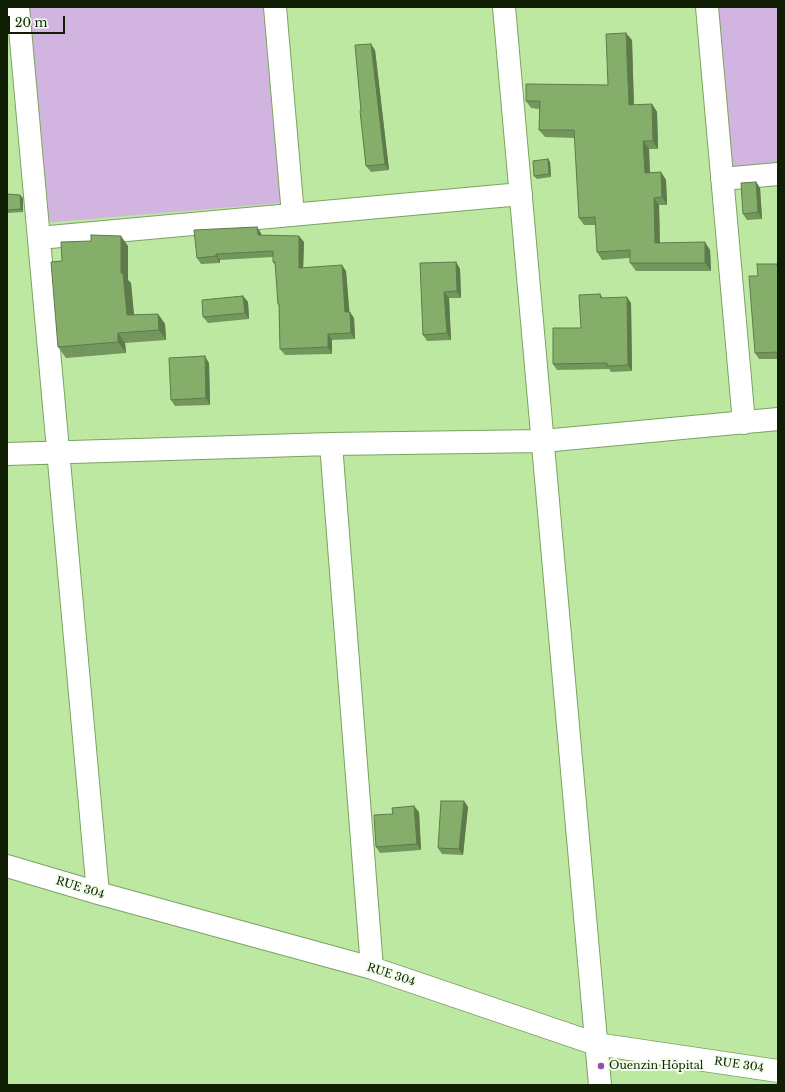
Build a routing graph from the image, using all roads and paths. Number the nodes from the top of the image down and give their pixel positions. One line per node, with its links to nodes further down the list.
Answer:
1 (18, 7): 9 (street)
2 (275, 7): 8 (street)
3 (504, 7): 7 (street)
4 (706, 7): 6 (street)
5 (778, 174): 6 (street)
6 (722, 179): 11 (street)
7 (521, 194): 8 (street); 12 (street)
8 (293, 215): 9 (street)
9 (39, 238): 14 (street)
10 (778, 420): 11 (street)
11 (744, 423): 12 (street)
12 (543, 441): 13 (street); 19 (street)
13 (331, 444): 14 (street); 18 (street)
14 (58, 452): 15 (street); 17 (street)
15 (7, 454)
16 (7, 866): 17 (street, RUE 304)
17 (98, 893): 18 (street, RUE 304)
18 (372, 968): 19 (street, RUE 304)
19 (596, 1044): 20 (street, RUE 304); 21 (street)
20 (778, 1071)
21 (600, 1085)

